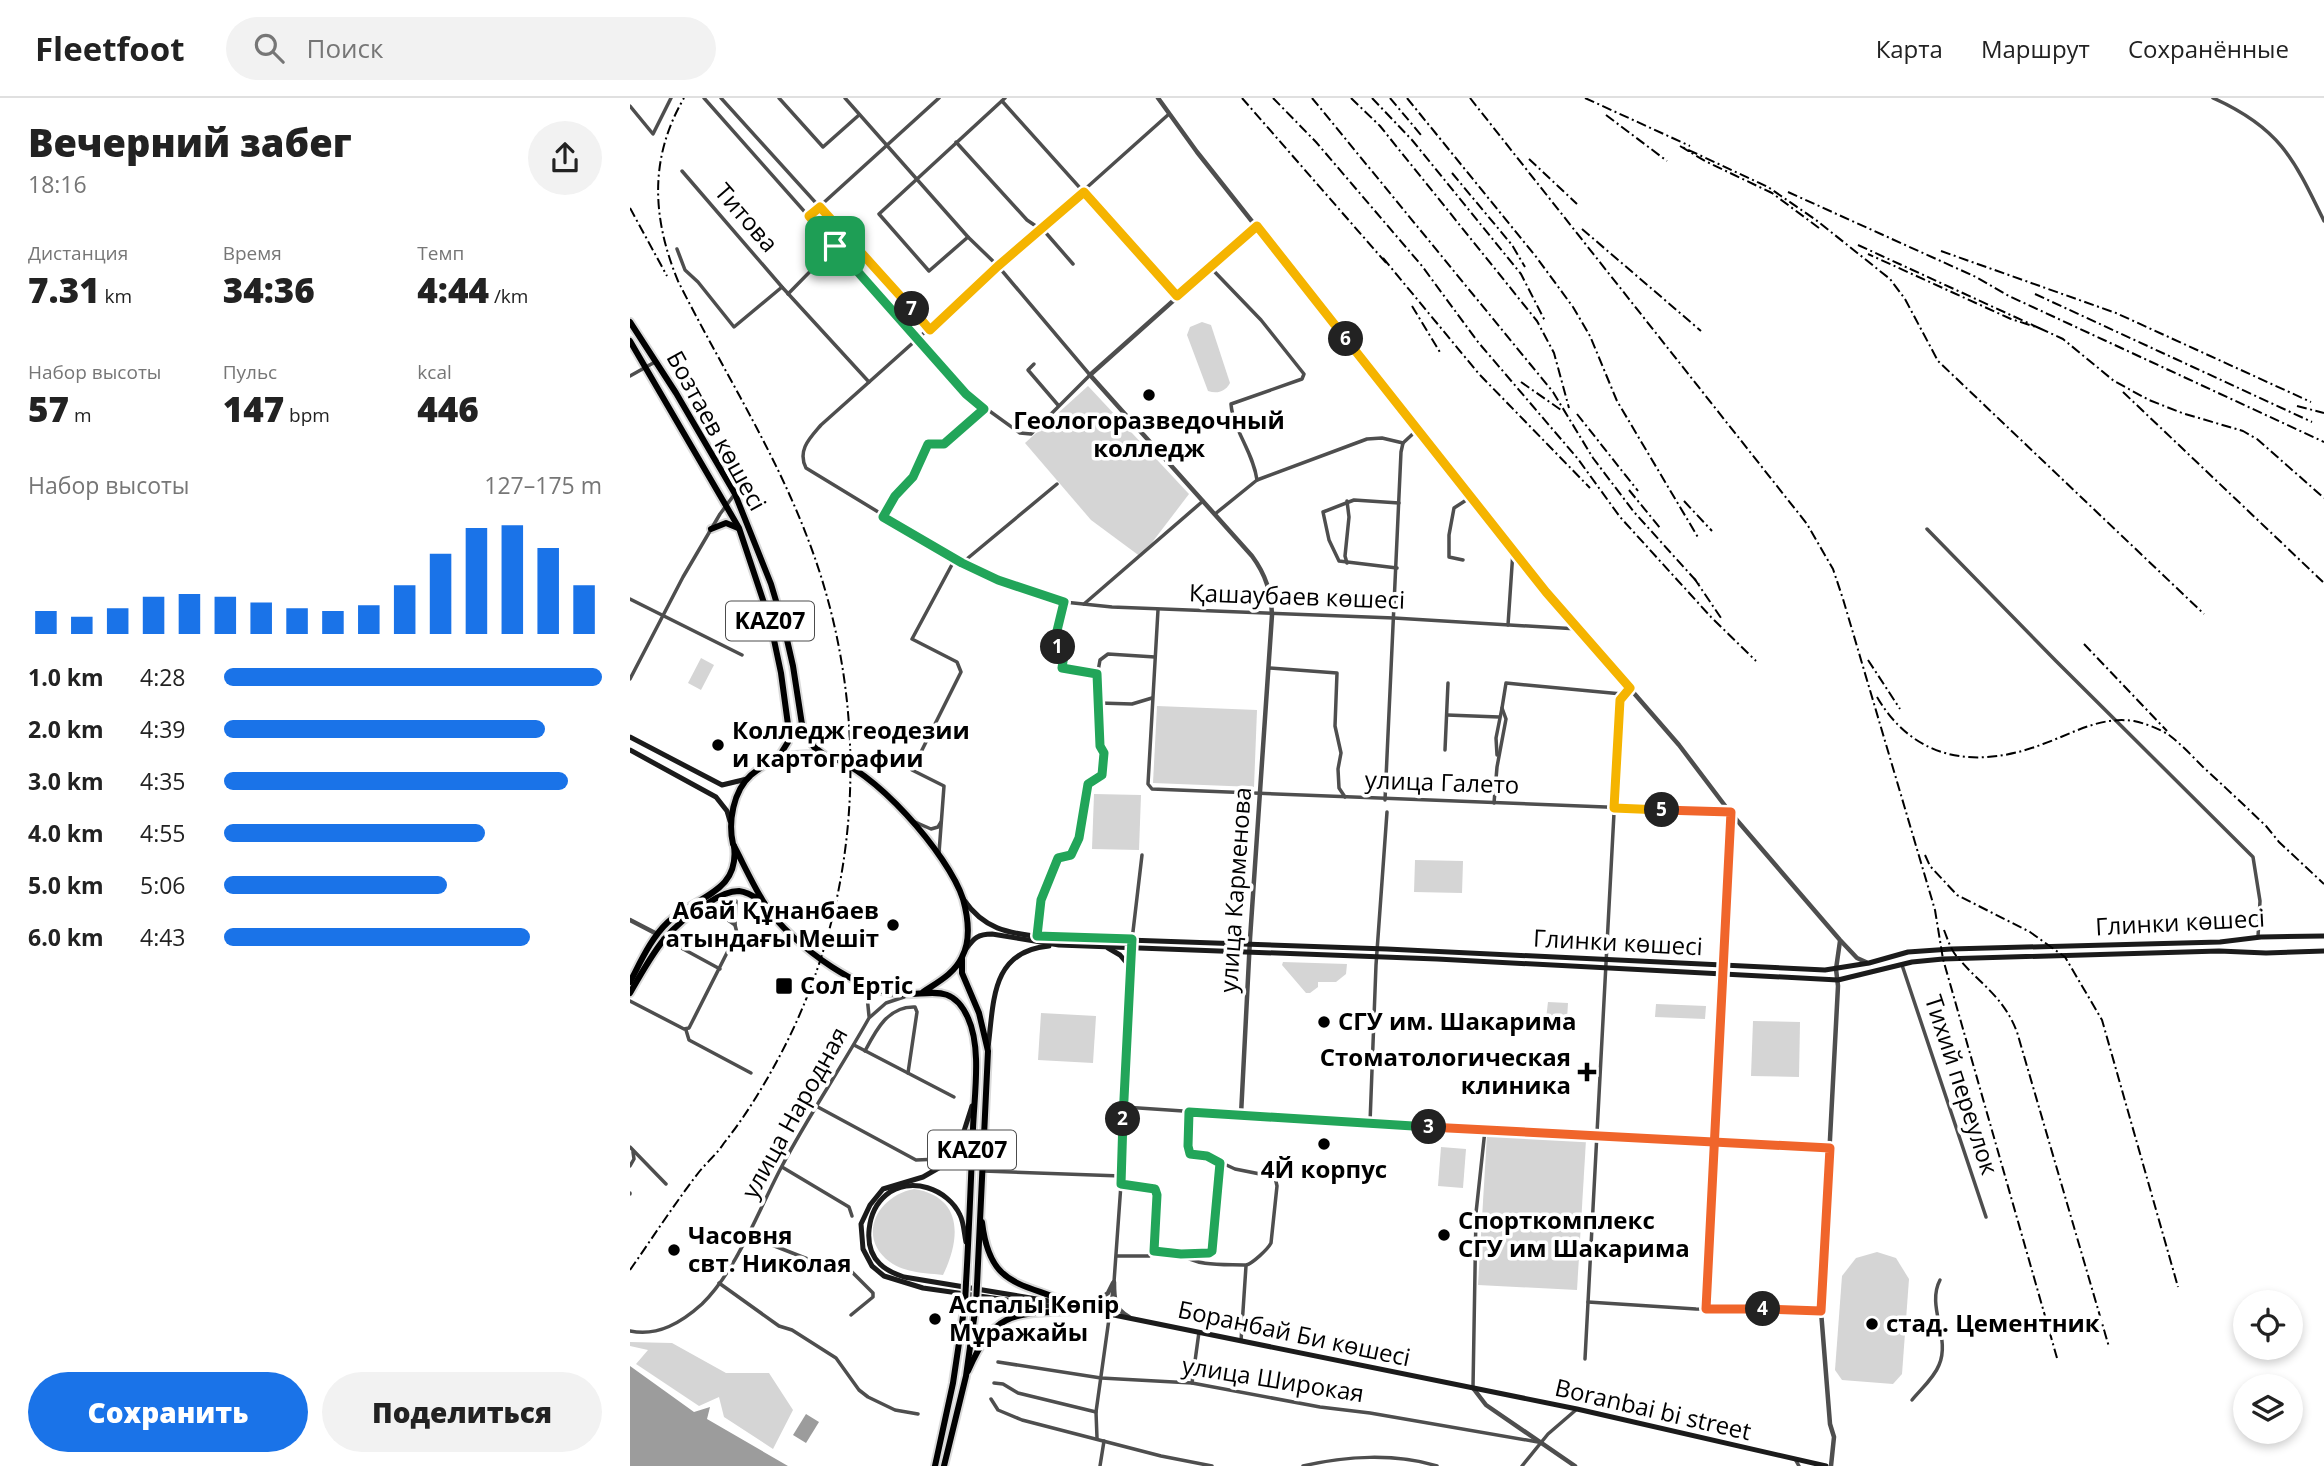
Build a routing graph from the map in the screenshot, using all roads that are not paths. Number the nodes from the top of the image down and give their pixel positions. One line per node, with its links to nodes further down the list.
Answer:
1 (671, 98): 10 (street)
2 (704, 98): 19 (street)
3 (722, 98): 18 (street)
4 (779, 98): 12 (street)
5 (845, 98): 12 (street)
6 (939, 98): 14 (street)
7 (1158, 98): 11 (street)
8 (2213, 98): 20 (street)
9 (1004, 99): 13 (street); 17 (street)
10 (630, 106)
11 (1170, 114): 17 (street); 21 (street)
12 (860, 115): 14 (street)
13 (956, 142): 16 (street); 22 (street)
14 (887, 146): 16 (street); 18 (street)
15 (682, 171): 29 (street, Титова)
16 (917, 178): 23 (street); 23 (street)
17 (1084, 192): 22 (street); 31 (street)
18 (820, 207): 19 (street); 33 (street)
19 (809, 216): 24 (street)
20 (2324, 221)
21 (1257, 226): 28 (street); 44 (street)
22 (1040, 230): 26 (street); 27 (street)
23 (968, 237): 27 (street)
24 (835, 246): 30 (street); 34 (street)
25 (677, 249): 29 (street)
26 (1073, 264)
27 (998, 266): 33 (street); 39 (street)
28 (1210, 267): 31 (street); 46 (street)
29 (782, 287): 30 (street, Титова)
30 (788, 294): 41 (street, Титова)
31 (1177, 296): 39 (street)
32 (630, 321): 36 (main road, Бозтаев көшесі / KAZ07)
33 (930, 330): 34 (street)
34 (917, 340): 41 (street); 43 (street)
35 (630, 341): 38 (main road, Бозтаев көшесі / KAZ07)
36 (656, 362): 38 (street); 48 (main road, Бозтаев көшесі / KAZ07)
37 (1034, 364): 42 (street)
38 (646, 367): 40 (street); 53 (main road, Бозтаев көшесі / KAZ07)
39 (1090, 375): 42 (street); 50 (street, улица Карменова)
40 (630, 376)
41 (869, 382): 55 (street, Қашаубаев көшесі)
42 (1058, 405): 43 (street)
43 (984, 409): 55 (street)
44 (1418, 430): 45 (street); 49 (street)
45 (1402, 445): 46 (street); 52 (street)
46 (1257, 480): 54 (street)
47 (1057, 484): 62 (street)
48 (735, 494): 53 (street); 90 (main road, Бозтаев көшесі / KAZ07)
49 (1471, 497): 59 (street); 61 (street)
50 (1203, 501): 54 (street, улица Карменова); 67 (street)
51 (1347, 501): 52 (street); 63 (street); 63 (street)
52 (1399, 503): 64 (street)
53 (726, 504): 56 (street); 57 (main road, Бозтаев көшесі / KAZ07)
54 (1215, 514): 69 (street, улица Карменова)
55 (883, 517): 60 (street, Қашаубаев көшесі)
56 (712, 528): 57 (main road); 70 (street)
57 (739, 528): 91 (main road, Бозтаев көшесі / KAZ07)
58 (1927, 529): 116 (street)
59 (1513, 551): 72 (street); 73 (street)
60 (955, 559): 62 (street, Қашаубаев көшесі); 101 (street)
61 (1463, 560)
62 (962, 563): 66 (street, Қашаубаев көшесі)
63 (1347, 563): 64 (street)
64 (1397, 568): 71 (street)
65 (630, 599): 70 (street)
66 (1064, 602): 67 (street, Қашаубаев көшесі); 77 (street)
67 (1084, 604): 68 (street, Қашаубаев көшесі)
68 (1158, 609): 69 (street, Қашаубаев көшесі); 75 (street)
69 (1272, 615): 71 (street, Қашаубаев көшесі); 76 (street, улица Карменова)
70 (663, 616): 74 (street); 78 (street)
71 (1395, 618): 72 (street, Қашаубаев көшесі); 96 (street)
72 (1508, 625): 73 (street, Қашаубаев көшесі)
73 (1578, 629): 80 (street)
74 (742, 655)
75 (1155, 657): 77 (street); 82 (street)
76 (1269, 668): 94 (street, улица Карменова); 95 (street)
77 (1097, 674): 83 (street)
78 (630, 679)
79 (1448, 683): 85 (street)
80 (1630, 688): 81 (street); 100 (street)
81 (1622, 694): 84 (street); 98 (street)
82 (1153, 698): 83 (street); 94 (street, улица Галето)
83 (1099, 703): 114 (street)
84 (1502, 708): 86 (street); 92 (street)
85 (1447, 715): 86 (street); 89 (street)
86 (1499, 717): 92 (street)
87 (630, 737): 93 (main road)
88 (630, 750): 103 (main road)
89 (1445, 750)
90 (827, 756): 91 (main road, KAZ07); 102 (main road, KAZ07)
91 (778, 758): 93 (main road, KAZ07)
92 (1498, 760): 97 (street)
93 (747, 779): 103 (main road, KAZ07)
94 (1260, 793): 95 (street, улица Галето); 119 (street, улица Карменова)
95 (1345, 797): 96 (street, улица Галето)
96 (1385, 800): 97 (street, улица Галето)
97 (1494, 803): 98 (street, улица Галето)
98 (1614, 808): 100 (street, улица Галето); 132 (street)
99 (1387, 812): 124 (street)
100 (1731, 812): 118 (street); 139 (street)
101 (942, 820): 102 (street); 105 (street)
102 (912, 821): 105 (main road, KAZ07)
103 (730, 824): 104 (main road, KAZ07)
104 (733, 844): 109 (main road, KAZ07); 113 (main road)
105 (939, 854): 107 (main road, KAZ07)
106 (1142, 855): 117 (street)
107 (962, 898): 114 (main road, Глинки көшесі); 129 (main road, KAZ07)
108 (736, 901): 112 (street)
109 (764, 903): 113 (main road); 141 (main road, KAZ07)
110 (718, 913): 112 (street)
111 (630, 920): 113 (street)
112 (735, 925): 138 (street)
113 (660, 936): 138 (street); 143 (main road); 145 (main road)
114 (1037, 936): 117 (main road, Глинки көшесі)
115 (2324, 936): 116 (main road, Глинки көшесі)
116 (2260, 937): 120 (main road, Глинки көшесі); 128 (main road)
117 (1132, 939): 119 (main road, Глинки көшесі); 123 (street)
118 (1840, 940): 134 (street); 140 (street)
119 (1249, 944): 124 (main road, Глинки көшесі); 127 (street, улица Карменова)
120 (2112, 944): 126 (main road, Глинки көшесі); 130 (street)
121 (1059, 945): 122 (main road, Глинки көшесі); 129 (main road, Глинки көшесі); 152 (main road)
122 (1105, 946): 123 (main road, Глинки көшесі); 136 (main road)
123 (1131, 947): 127 (main road, Глинки көшесі); 136 (street)
124 (1379, 949): 131 (street); 132 (main road, Глинки көшесі)
125 (2324, 951): 128 (main road, Глинки көшесі)
126 (1914, 952): 133 (street); 134 (main road, Глинки көшесі)
127 (1249, 953): 131 (main road, Глинки көшесі); 160 (street, улица Карменова)
128 (2266, 953): 130 (main road, Глинки көшесі)
129 (963, 955): 144 (main road, KAZ07); 152 (main road, KAZ07)
130 (2115, 956): 133 (main road, Глинки көшесі)
131 (1377, 958): 137 (main road, Глинки көшесі); 161 (street)
132 (1606, 958): 137 (street); 139 (main road, Глинки көшесі)
133 (1916, 962): 135 (main road, Глинки көшесі)
134 (1869, 963): 140 (main road, Глинки көшесі)
135 (1902, 965): 142 (main road, Глинки көшесі); 178 (street, Тихий переулок)
136 (1131, 968): 158 (street)
137 (1606, 968): 139 (main road, Глинки көшесі); 163 (street)
138 (720, 969): 149 (street)
139 (1722, 969): 140 (main road, Глинки көшесі); 142 (main road, Глинки көшесі); 164 (street)
140 (1836, 969): 142 (street)
141 (854, 979): 146 (main road, KAZ07); 148 (street)
142 (1838, 980): 166 (street)
143 (630, 982)
144 (923, 992): 146 (main road, KAZ07); 156 (main road, KAZ07)
145 (630, 993)
146 (909, 995): 148 (street, улица Народная)
147 (630, 1001): 149 (street)
148 (869, 1018): 150 (street, улица Народная)
149 (686, 1030): 153 (street)
150 (854, 1045): 151 (street); 157 (street, улица Народная)
151 (865, 1051): 154 (street); 154 (street)
152 (988, 1051): 171 (main road, KAZ07)
153 (751, 1073)
154 (908, 1073): 155 (street)
155 (954, 1097)
156 (974, 1100): 175 (main road); 180 (main road, KAZ07)
157 (816, 1106): 167 (street); 170 (street, улица Народная)
158 (1124, 1107): 159 (street); 172 (street)
159 (1189, 1112): 160 (street); 168 (street)
160 (1241, 1115): 161 (street)
161 (1370, 1123): 162 (street)
162 (1485, 1130): 163 (street); 205 (street)
163 (1597, 1136): 164 (street); 188 (street)
164 (1713, 1142): 166 (street); 191 (street)
165 (631, 1148): 169 (street); 173 (street)
166 (1830, 1148): 192 (street)
167 (940, 1159)
168 (1220, 1163): 182 (street); 184 (street)
169 (630, 1166)
170 (782, 1167): 177 (street); 179 (street, улица Народная)
171 (982, 1171): 172 (street); 176 (main road, KAZ07)
172 (1121, 1176): 174 (street)
173 (666, 1184)
174 (1121, 1184): 181 (street); 183 (street)
175 (893, 1188): 180 (main road); 190 (main road, Боранбай Би көшесі)
176 (980, 1209): 190 (main road); 201 (main road, KAZ07, bridge)
177 (852, 1216)
178 (1986, 1217)
179 (750, 1230): 187 (street, улица Народная); 194 (street)
180 (968, 1250): 215 (main road, KAZ07, bridge)
181 (1154, 1251): 182 (street); 183 (street)
182 (1181, 1254): 184 (street)
183 (1117, 1256): 186 (street)
184 (1246, 1265): 198 (street)
185 (1940, 1280): 207 (street)
186 (1114, 1282): 189 (street); 193 (street); 195 (street)
187 (719, 1283): 196 (street, улица Народная); 210 (street)
188 (1588, 1302): 191 (street); 199 (street)
189 (1088, 1307): 190 (main road, Боранбай Би көшесі); 193 (main road, Боранбай Би көшесі)
190 (1073, 1308): 193 (main road, Боранбай Би көшесі); 201 (main road)
191 (1706, 1309): 192 (street)
192 (1821, 1311): 224 (street)
193 (1109, 1314): 195 (main road, Боранбай Би көшесі); 202 (street)
194 (851, 1315)
195 (1133, 1319): 197 (main road, Боранбай Би көшесі)
196 (630, 1331)
197 (1199, 1332): 198 (main road, Боранбай Би көшесі); 204 (street)
198 (1241, 1341): 205 (main road, Боранбай Би көшесі)
199 (1584, 1359)
200 (998, 1362): 202 (street, улица Широкая)
201 (966, 1376): 216 (main road, KAZ07)
202 (1101, 1378): 204 (street, улица Широкая); 209 (street)
203 (994, 1383): 209 (street)
204 (1192, 1384): 213 (street, улица Широкая)
205 (1472, 1388): 208 (main road, Boranbai bi street); 213 (street)
206 (991, 1399): 211 (street)
207 (1912, 1400)
208 (1577, 1409): 213 (street); 214 (main road, Boranbai bi street)
209 (1096, 1412): 211 (street)
210 (918, 1414)
211 (1097, 1438): 212 (street)
212 (1104, 1441): 217 (street); 218 (street)
213 (1543, 1442): 221 (street); 222 (street)
214 (1795, 1460): 223 (street); 224 (main road, Boranbai bi street)
215 (935, 1466)
216 (944, 1466)
217 (1100, 1466)
218 (1212, 1466)
219 (1303, 1466): 220 (street)
220 (1437, 1466)
221 (1521, 1466)
222 (1575, 1466)
223 (1799, 1466)
224 (1829, 1466)

